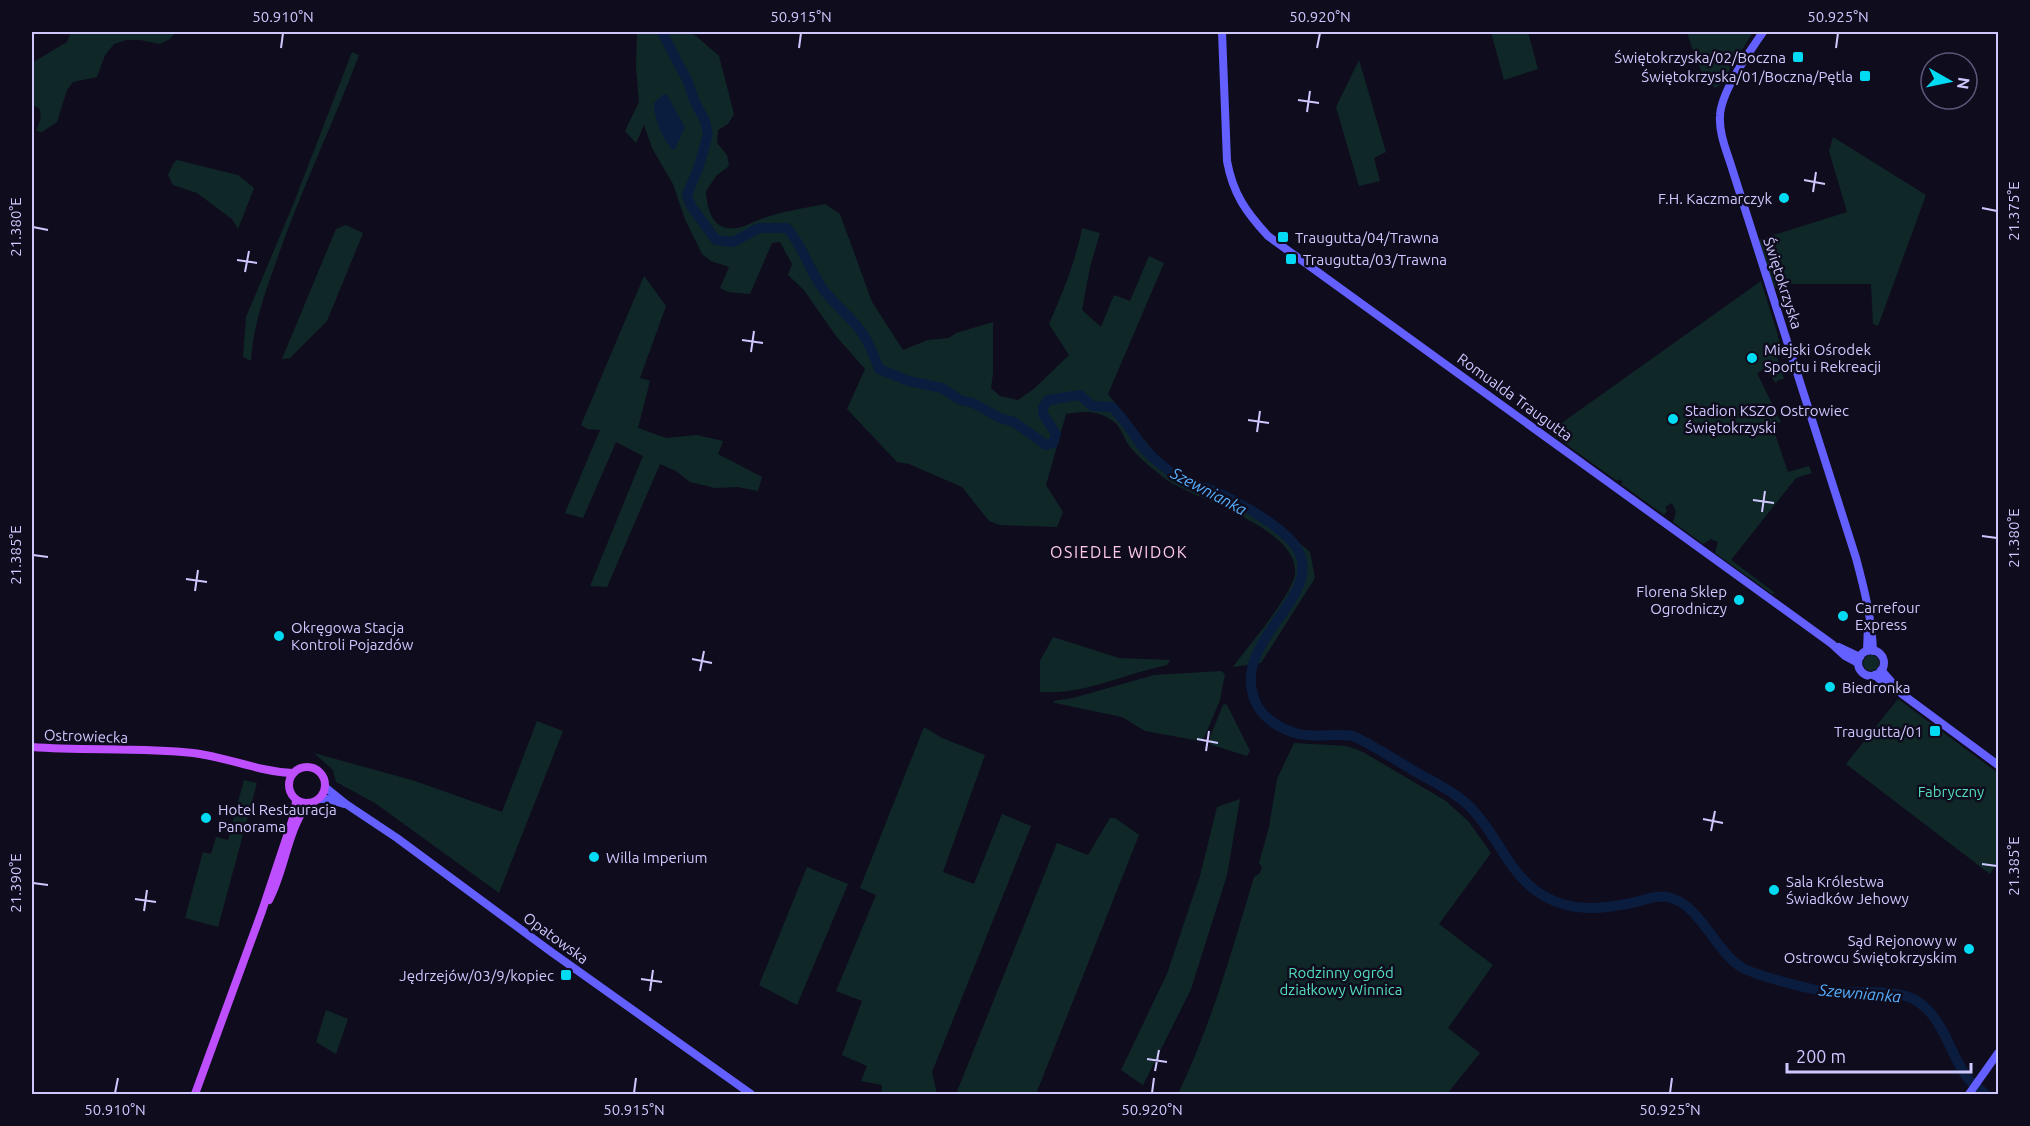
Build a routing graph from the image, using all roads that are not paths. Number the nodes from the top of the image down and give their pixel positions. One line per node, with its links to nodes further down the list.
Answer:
1 (1222, 32): 4 (street, Romualda Traugutta)
2 (1763, 32): 3 (street, Świętokrzyska)
3 (1870, 651): 4 (street); 5 (street)
4 (1859, 660): 5 (street)
5 (1878, 673): 7 (street)
6 (32, 747): 8 (main road, Ostrowiecka)
7 (1998, 765)
8 (268, 770): 9 (main road); 10 (main road)
9 (292, 773): 10 (main road); 11 (main road)
10 (288, 784): 13 (main road)
11 (325, 787): 12 (main road); 15 (street, Opatowska)
12 (319, 799): 14 (main road); 15 (street, Opatowska)
13 (296, 800): 14 (main road); 16 (main road)
14 (308, 803): 16 (main road)
15 (346, 804): 19 (street, Opatowska)
16 (262, 911): 18 (main road)
17 (1998, 1053): 20 (street)
18 (195, 1095)
19 (751, 1095)
20 (1969, 1095)

